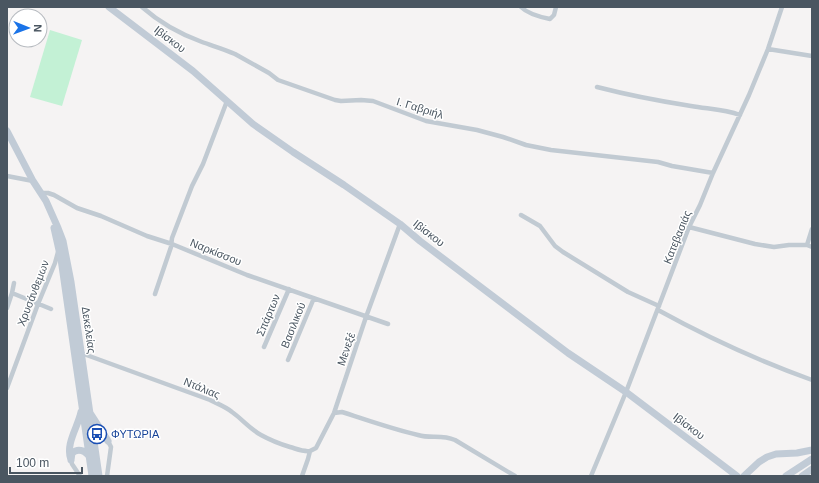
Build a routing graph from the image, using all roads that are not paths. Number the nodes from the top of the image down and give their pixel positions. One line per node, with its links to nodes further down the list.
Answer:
1 (109, 7): 9 (street, Ιβίσκου)
2 (142, 7): 12 (street, Ι. Γαβριήλ)
3 (521, 7): 4 (street)
4 (556, 7)
5 (782, 7): 6 (street, Κατεβασιάς)
6 (768, 49): 7 (street); 10 (street, Κατεβασιάς)
7 (812, 56)
8 (597, 87): 10 (street)
9 (227, 101): 17 (street, Ιβίσκου); 20 (street)
10 (740, 115): 12 (street, Κατεβασιάς)
11 (7, 131): 14 (street, Δεκελείας)
12 (713, 173): 18 (street, Κατεβασιάς)
13 (7, 176): 14 (street)
14 (34, 180): 15 (street, Δεκελείας)
15 (41, 193): 20 (street, Ναρκίσσου); 22 (street, Δεκελείας); 35 (street, Δεκελείας)
16 (520, 215): 30 (street)
17 (400, 224): 32 (street, Μενεξέ); 40 (street, Ιβίσκου)
18 (689, 227): 21 (street); 30 (street, Κατεβασιάς)
19 (812, 229): 21 (street)
20 (172, 244): 24 (street, Ναρκίσσου); 26 (street)
21 (809, 246)
22 (59, 248): 28 (street, Χρυσάνθεμων); 41 (street, Δεκελείας)
23 (14, 283): 25 (street)
24 (289, 289): 27 (street, Ναρκίσσου); 34 (street, Σπάρτων)
25 (12, 293): 28 (street); 29 (street)
26 (155, 294)
27 (314, 298): 32 (street, Ναρκίσσου); 36 (street, Βασιλικού)
28 (38, 304): 31 (street); 37 (street, Χρυσάνθεμων)
29 (7, 308)
30 (659, 308): 38 (street); 40 (street, Κατεβασιάς)
31 (50, 309)
32 (366, 317): 33 (street, Ναρκίσσου); 43 (street, Μενεξέ)
33 (388, 324)
34 (264, 347)
35 (80, 353): 42 (street, Δεκελείας); 47 (street, Ντάλιας)
36 (288, 360)
37 (9, 375): 39 (street, Χρυσάνθεμων)
38 (812, 380)
39 (7, 388)
40 (626, 392): 58 (street, Κατεβασιάς); 59 (street, Ιβίσκου)
41 (82, 408): 48 (street, Δεκελείας); 50 (street)
42 (89, 411): 44 (street); 45 (street, Δεκελείας)
43 (334, 413): 47 (street, Μενεξέ); 57 (street)
44 (108, 441): 45 (street); 55 (street)
45 (95, 449): 54 (street, Δεκελείας)
46 (812, 450): 60 (street)
47 (310, 451): 56 (street, Μενεξέ)
48 (89, 456): 50 (street); 53 (street, Δεκελείας)
49 (812, 459): 61 (street)
50 (71, 460): 52 (street)
51 (812, 469): 62 (street)
52 (80, 476)
53 (92, 476)
54 (98, 476)
55 (108, 476)
56 (302, 476)
57 (515, 476)
58 (591, 476)
59 (737, 476)
60 (744, 476)
61 (786, 476)
62 (802, 476)

